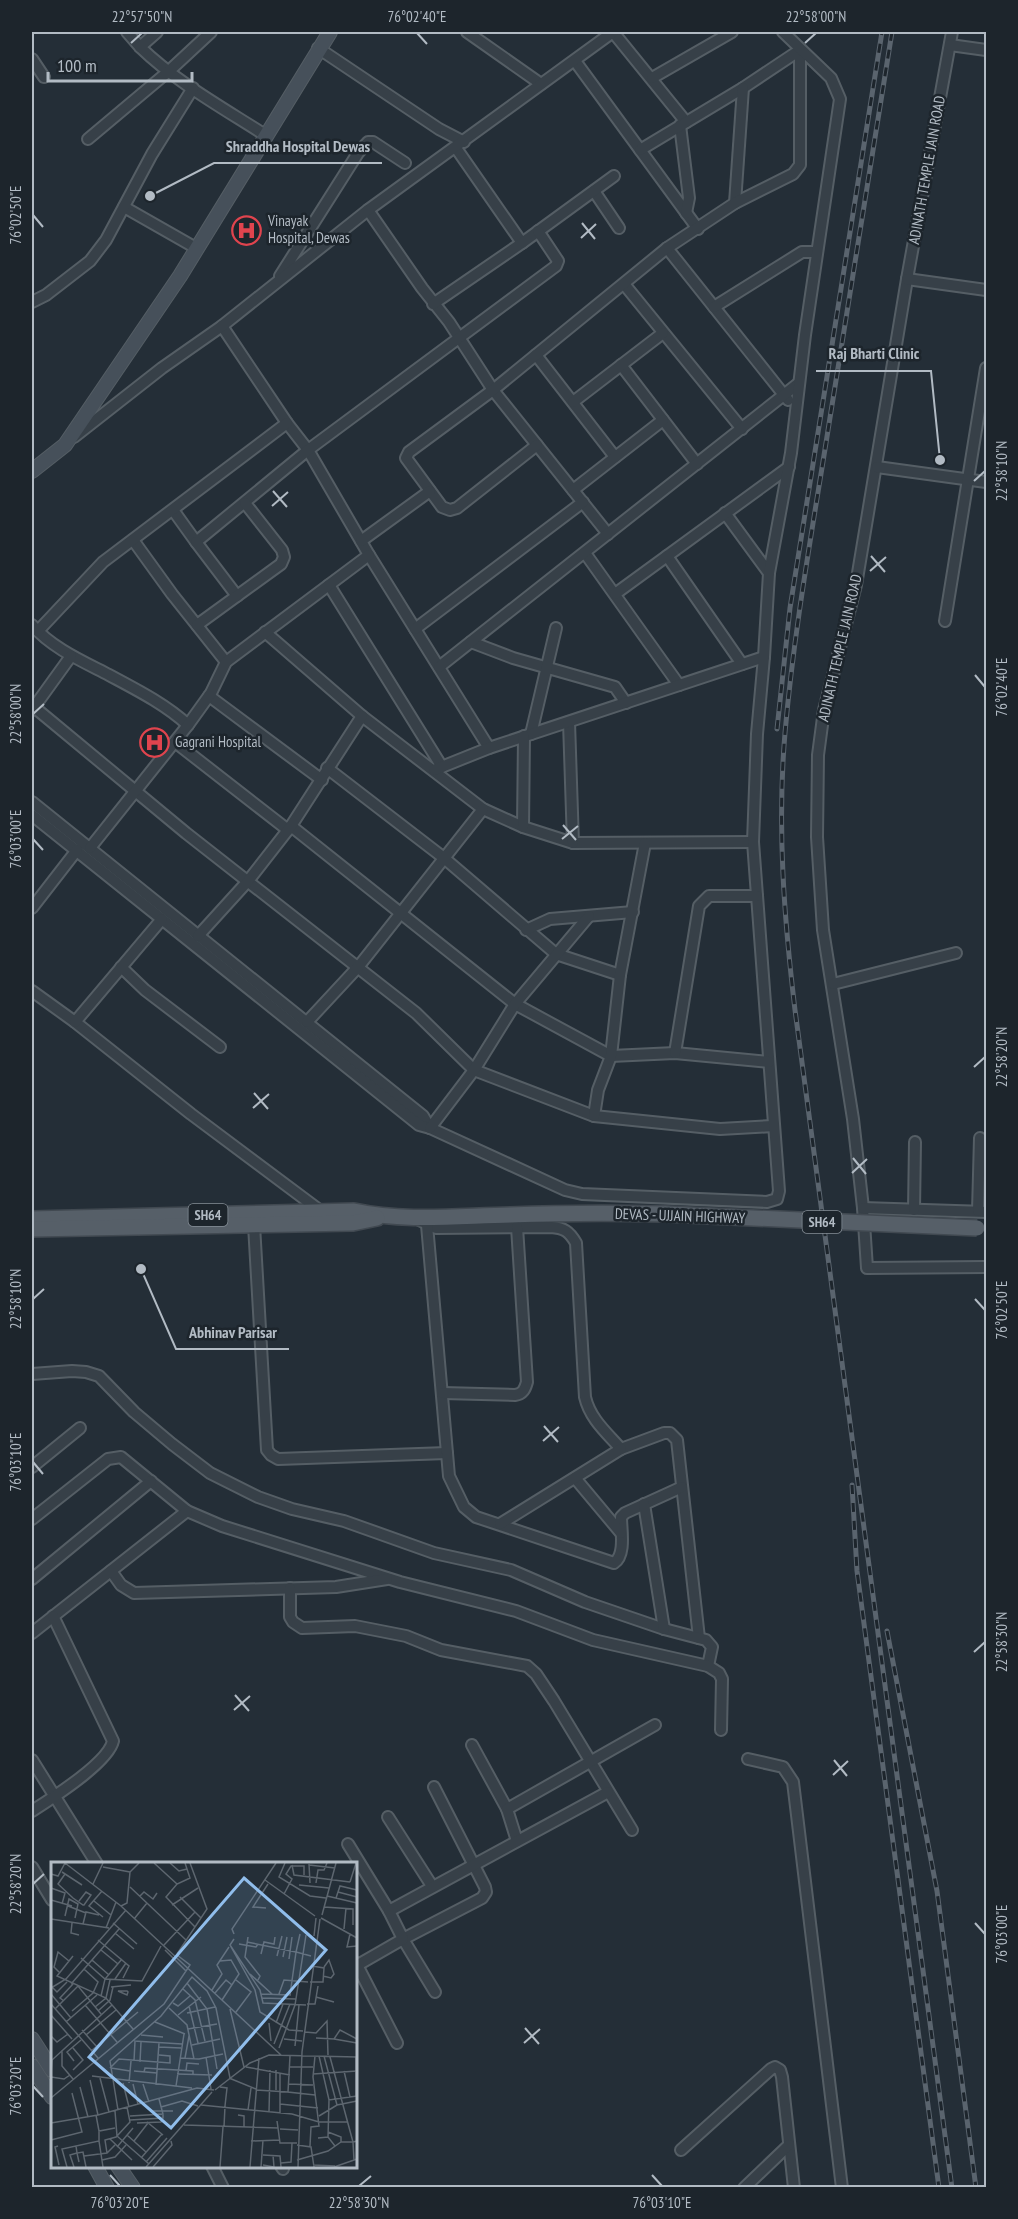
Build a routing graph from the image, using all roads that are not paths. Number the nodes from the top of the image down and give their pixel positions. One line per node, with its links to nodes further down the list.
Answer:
1 (127, 32): 11 (street)
2 (157, 32): 11 (street)
3 (211, 32): 17 (street)
4 (330, 32): 12 (street)
5 (467, 32): 20 (street)
6 (613, 32): 16 (street); 19 (street)
7 (732, 32): 19 (street)
8 (783, 32): 13 (street)
9 (952, 32): 10 (street, ADINATH TEMPLE JAIN ROAD)
10 (950, 45): 14 (street); 42 (street, ADINATH TEMPLE JAIN ROAD)
11 (140, 47): 17 (street)
12 (318, 48): 24 (street); 26 (street)
13 (800, 50): 22 (street); 31 (street); 41 (street)
14 (987, 50)
15 (32, 59): 18 (street)
16 (575, 61): 20 (street); 27 (street)
17 (169, 71): 21 (street); 25 (street)
18 (44, 77)
19 (652, 78): 23 (street)
20 (541, 84): 26 (street)
21 (193, 88): 24 (street); 32 (street)
22 (743, 88): 23 (street); 31 (street)
23 (683, 123): 27 (street); 34 (street)
24 (265, 135): 39 (street)
25 (88, 139)
26 (460, 145): 33 (street); 38 (street)
27 (640, 150): 34 (street)
28 (405, 163): 43 (street)
29 (614, 176): 30 (street)
30 (594, 191): 35 (street); 37 (street)
31 (735, 202): 36 (street)
32 (124, 207): 39 (street); 46 (street)
33 (368, 210): 43 (street); 47 (street)
34 (686, 213): 36 (street)
35 (620, 228)
36 (698, 229): 40 (street)
37 (538, 231): 38 (street); 51 (street)
38 (522, 243): 47 (street)
39 (196, 248): 64 (street)
40 (667, 248): 44 (street); 48 (street)
41 (817, 252): 48 (street); 55 (street)
42 (908, 279): 45 (street); 70 (street, ADINATH TEMPLE JAIN ROAD)
43 (276, 282): 49 (street)
44 (624, 284): 50 (street); 52 (street)
45 (987, 290)
46 (32, 302)
47 (433, 304): 51 (street)
48 (714, 307): 57 (street)
49 (222, 326): 62 (street); 64 (street)
50 (663, 333): 53 (street); 63 (street)
51 (459, 338): 56 (street); 66 (street)
52 (536, 355): 56 (street); 58 (street)
53 (621, 365): 58 (street); 61 (street)
54 (986, 370): 60 (street)
55 (799, 383): 57 (street); 59 (street)
56 (493, 390): 65 (street); 75 (street)
57 (784, 395): 59 (street); 63 (street)
58 (573, 402): 67 (street)
59 (796, 410): 69 (street)
60 (983, 412): 72 (street)
61 (663, 420): 67 (street); 68 (street)
62 (287, 423): 66 (street); 78 (street)
63 (742, 429): 68 (street)
64 (65, 445): 71 (street)
65 (537, 445): 74 (street); 75 (street)
66 (309, 450): 77 (street); 82 (street)
67 (615, 457): 74 (street)
68 (697, 464): 80 (street)
69 (789, 467): 79 (street); 87 (street)
70 (877, 467): 72 (street); 143 (street, ADINATH TEMPLE JAIN ROAD)
71 (32, 471)
72 (969, 480): 73 (street); 91 (street)
73 (987, 482)
74 (573, 489): 76 (street)
75 (430, 491): 82 (street)
76 (583, 502): 80 (street); 95 (street)
77 (245, 503): 83 (street); 90 (street)
78 (173, 510): 81 (street); 83 (street)
79 (725, 513): 86 (street); 87 (street)
80 (608, 534): 84 (street)
81 (133, 540): 92 (street); 93 (street)
82 (361, 541): 85 (street)
83 (195, 542): 90 (street)
84 (585, 553): 89 (street); 97 (street)
85 (369, 555): 88 (street); 95 (street)
86 (667, 556): 89 (street); 101 (street)
87 (769, 573): 99 (street)
88 (329, 585): 96 (street); 115 (street)
89 (615, 594): 104 (street)
90 (237, 596): 92 (street)
91 (945, 621)
92 (197, 625): 100 (street)
93 (34, 628): 98 (street)
94 (556, 628): 103 (street)
95 (415, 629): 102 (street)
96 (265, 632): 100 (street); 108 (street)
97 (471, 642): 102 (street); 103 (street)
98 (71, 656): 107 (street); 110 (street)
99 (764, 657): 101 (street); 125 (street)
100 (226, 662): 105 (street)
101 (742, 664): 104 (street)
102 (439, 667): 113 (street)
103 (546, 668): 106 (street); 111 (street)
104 (679, 685): 106 (street)
105 (209, 696): 110 (street); 116 (street)
106 (626, 703): 109 (street)
107 (33, 709): 117 (street)
108 (362, 716): 114 (street); 115 (street)
109 (569, 722): 111 (street); 123 (street)
110 (188, 725): 112 (street)
111 (528, 735): 113 (street); 121 (street)
112 (175, 742): 117 (street); 122 (street)
113 (489, 748): 115 (street)
114 (327, 768): 116 (street); 128 (street)
115 (438, 768): 119 (street)
116 (322, 780): 122 (street)
117 (136, 790): 126 (street); 129 (street)
118 (32, 802): 126 (street)
119 (483, 809): 121 (street); 128 (street)
120 (32, 815): 127 (street)
121 (524, 827): 123 (street)
122 (290, 828): 129 (street); 133 (street)
123 (573, 843): 124 (street)
124 (645, 843): 125 (street); 132 (street)
125 (753, 843): 130 (street)
126 (90, 848): 137 (street)
127 (77, 850): 131 (street); 135 (street)
128 (444, 858): 133 (street); 136 (street)
129 (248, 881): 137 (street); 140 (street)
130 (757, 896): 149 (street); 151 (street)
131 (32, 908)
132 (633, 912): 134 (street); 142 (street)
133 (402, 913): 140 (street); 145 (street)
134 (589, 916): 136 (street); 139 (street)
135 (162, 919): 141 (street); 155 (street)
136 (526, 930): 139 (street)
137 (198, 936): 147 (street)
138 (956, 953): 143 (street)
139 (556, 954): 142 (street); 145 (street)
140 (359, 966): 147 (street); 152 (street)
141 (121, 967): 146 (street); 148 (street)
142 (620, 975): 150 (street)
143 (833, 984): 158 (street, ADINATH TEMPLE JAIN ROAD)
144 (32, 991): 146 (street)
145 (515, 1004): 150 (street); 152 (street)
146 (75, 1022): 161 (street)
147 (308, 1022): 155 (street)
148 (220, 1047)
149 (675, 1053): 150 (street); 151 (street)
150 (610, 1056): 153 (street)
151 (769, 1062): 154 (street)
152 (474, 1070): 153 (street); 155 (street)
153 (594, 1116): 154 (street)
154 (773, 1126): 155 (street)
155 (430, 1128)
156 (980, 1138): 160 (street)
157 (915, 1142): 159 (street)
158 (863, 1208): 159 (street); 169 (street, ADINATH TEMPLE JAIN ROAD)
159 (915, 1210): 160 (street)
160 (982, 1211)
161 (322, 1213): 162 (main road, DEVAS - UJJAIN HIGHWAY / SH64); 163 (main road, DEVAS - UJJAIN HIGHWAY / SH64)
162 (383, 1217): 164 (main road, DEVAS - UJJAIN HIGHWAY / SH64); 165 (main road, DEVAS - UJJAIN HIGHWAY / SH64)
163 (32, 1219)
164 (421, 1222): 166 (street); 168 (main road, DEVAS - UJJAIN HIGHWAY / SH64, bridge); 171 (street)
165 (254, 1225): 167 (main road, DEVAS - UJJAIN HIGHWAY / SH64); 174 (street)
166 (517, 1227): 171 (street); 173 (street)
167 (32, 1229)
168 (982, 1229)
169 (987, 1267)
170 (32, 1374): 189 (street)
171 (443, 1393): 174 (street)
172 (80, 1428): 175 (street)
173 (621, 1449): 176 (street); 178 (street)
174 (447, 1454): 182 (street)
175 (32, 1467)
176 (575, 1478): 182 (street); 183 (street)
177 (151, 1481): 180 (street); 181 (street); 186 (street)
178 (682, 1487): 179 (street); 191 (street)
179 (644, 1504): 183 (street); 189 (street)
180 (187, 1510): 184 (street); 185 (street)
181 (32, 1519)
182 (500, 1524): 183 (street)
183 (621, 1533)
184 (111, 1571): 187 (street); 188 (street)
185 (390, 1578): 187 (street); 192 (street)
186 (32, 1579)
187 (290, 1588): 198 (street)
188 (53, 1616): 190 (street); 201 (street)
189 (664, 1629): 191 (street)
190 (32, 1633)
191 (699, 1638): 192 (street)
192 (708, 1666): 194 (street)
193 (655, 1725): 198 (street)
194 (721, 1730)
195 (472, 1745): 202 (street)
196 (748, 1759): 233 (street)
197 (32, 1760): 201 (street)
198 (590, 1761): 200 (street); 202 (street)
199 (434, 1787): 209 (street)
200 (608, 1792): 205 (street); 206 (street)
201 (55, 1796): 203 (street); 208 (street)
202 (507, 1809): 206 (street)
203 (32, 1811)
204 (388, 1817): 211 (street)
205 (632, 1830)
206 (517, 1841): 209 (street)
207 (348, 1844): 213 (street)
208 (96, 1862)
209 (473, 1866): 211 (street); 214 (street)
210 (32, 1867): 212 (street)
211 (432, 1886): 213 (street)
212 (51, 1898)
213 (388, 1911): 214 (street)
214 (403, 1939): 215 (street); 217 (street)
215 (357, 1964)
216 (357, 1967): 219 (street)
217 (435, 1992)
218 (32, 2039): 221 (street)
219 (397, 2043)
220 (32, 2066): 222 (street)
221 (51, 2068)
222 (51, 2095)
223 (789, 2145): 224 (street); 231 (street); 232 (street)
224 (681, 2150)
225 (96, 2168): 228 (street)
226 (119, 2168): 229 (street)
227 (213, 2168): 230 (street)
228 (107, 2187)
229 (133, 2187)
230 (223, 2187)
231 (744, 2187)
232 (794, 2187)
233 (842, 2187)

